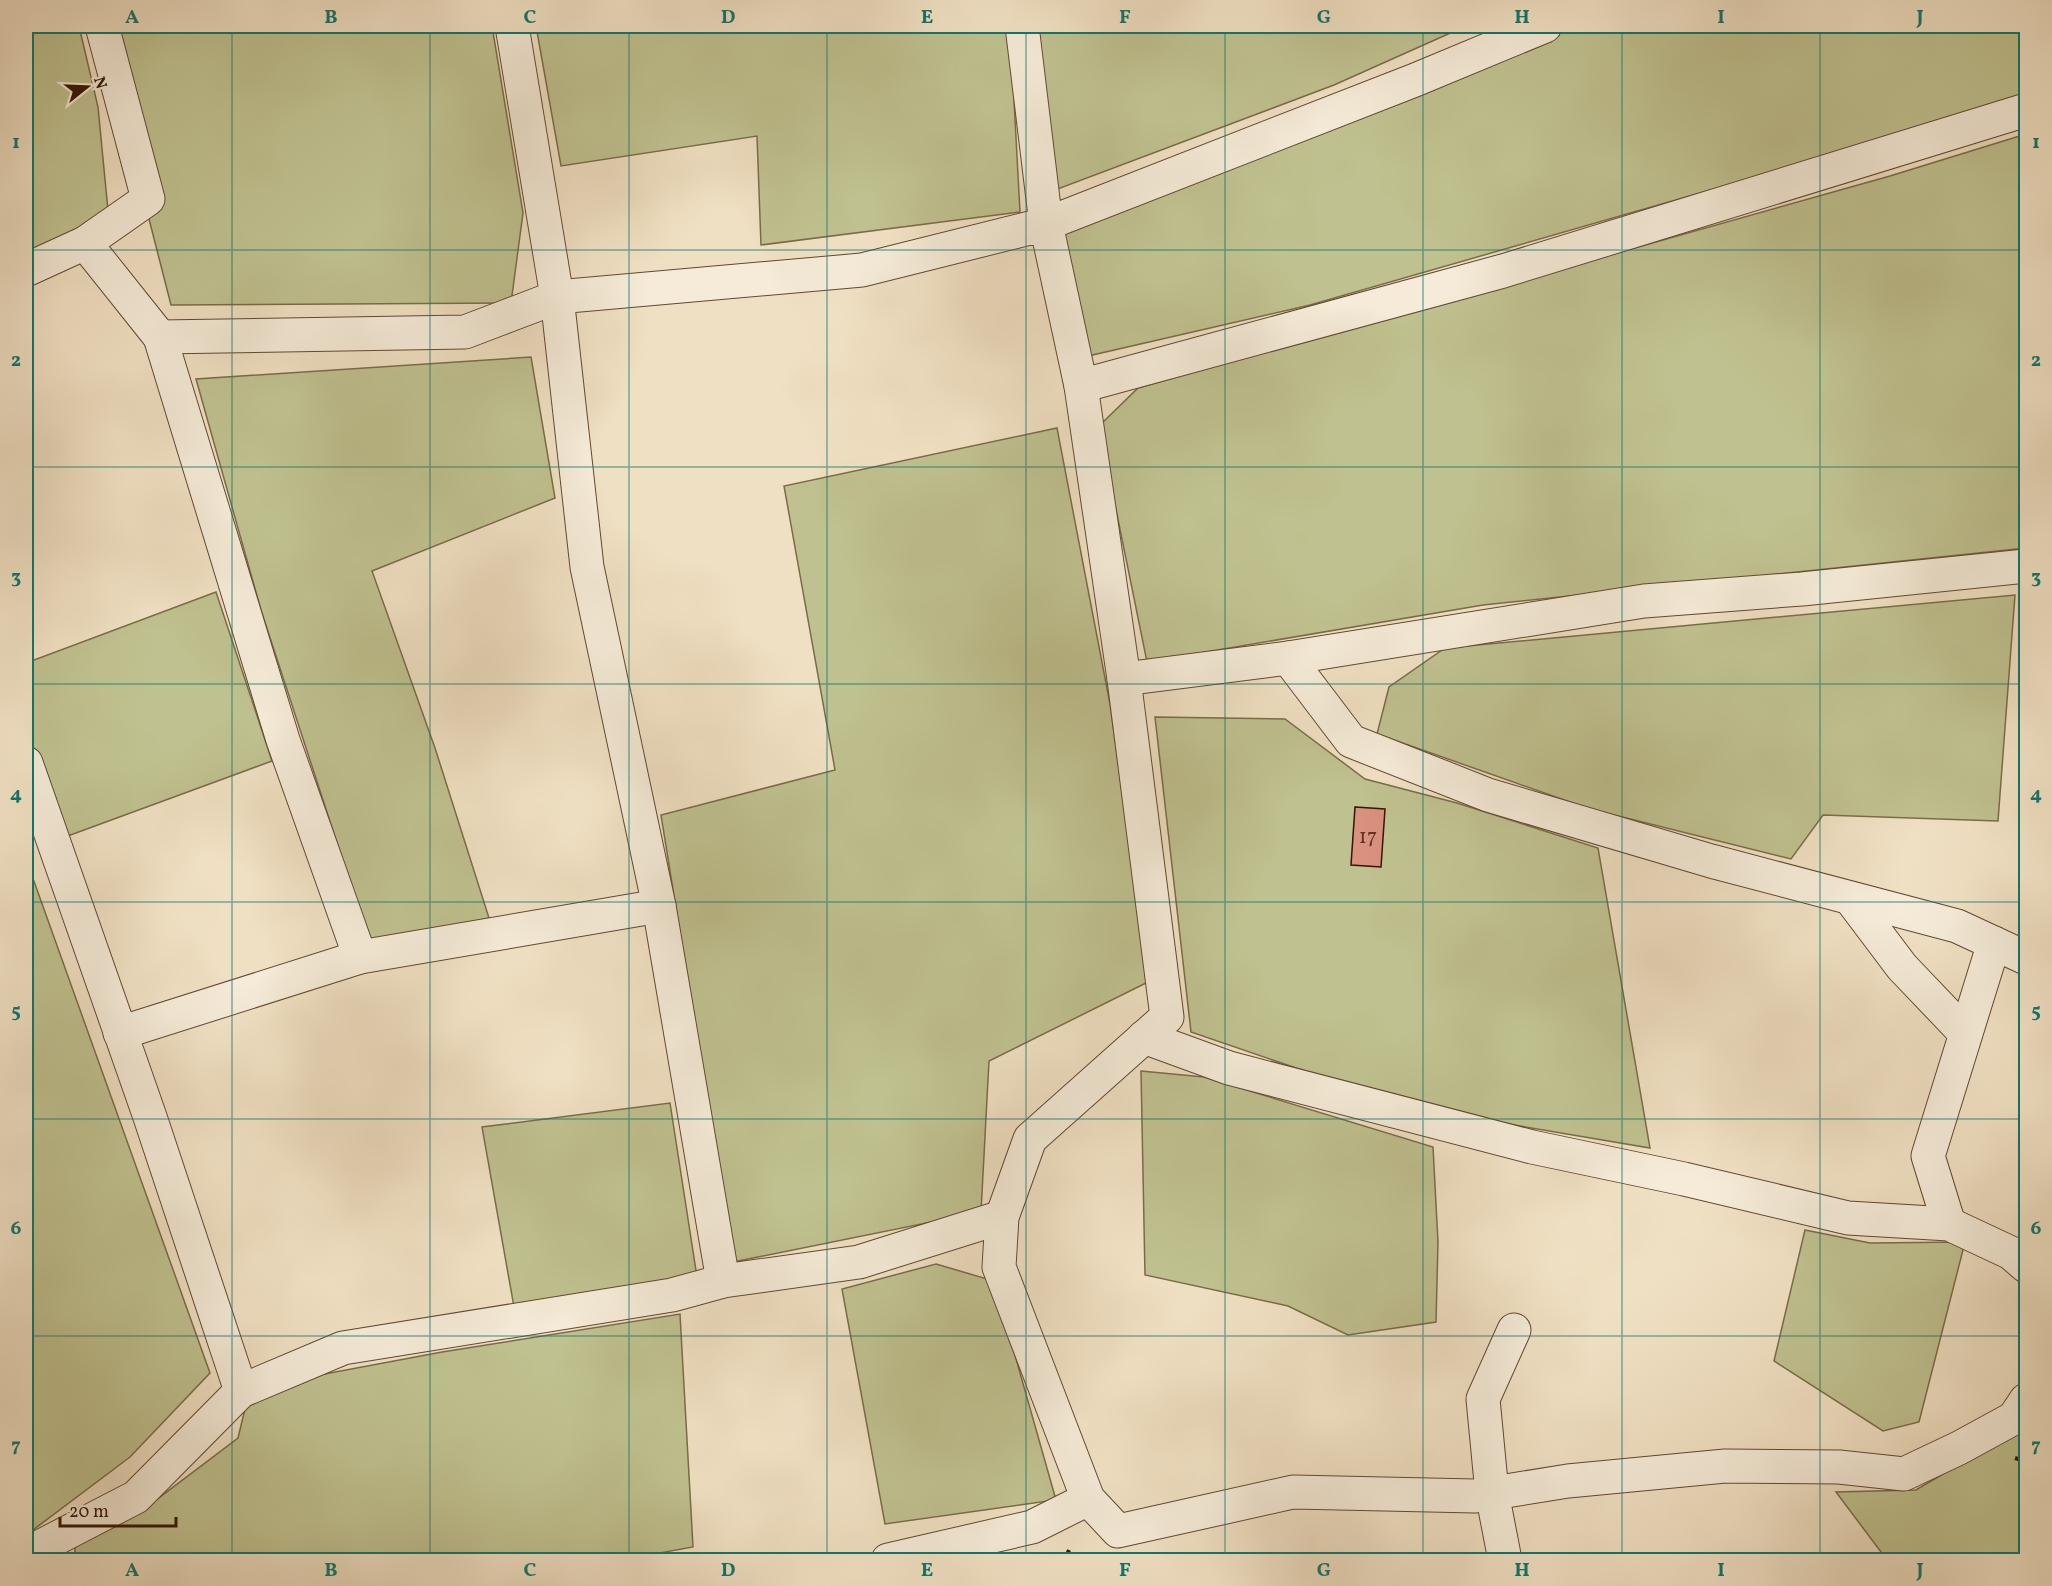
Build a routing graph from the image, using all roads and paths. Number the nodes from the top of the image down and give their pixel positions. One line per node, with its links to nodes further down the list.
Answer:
1 (102, 26): 7 (street)
2 (512, 26): 9 (street)
3 (1022, 26): 6 (street)
4 (1545, 26): 6 (street)
5 (2026, 110): 11 (street)
6 (1046, 224): 9 (street); 11 (street)
7 (85, 243): 8 (street); 10 (street)
8 (26, 270)
9 (557, 297): 10 (street); 17 (street)
10 (160, 337): 19 (street)
11 (1081, 386): 14 (street)
12 (2026, 566): 13 (street)
13 (1288, 658): 14 (street); 16 (street)
14 (1124, 679): 23 (street)
15 (26, 763): 21 (street)
16 (1850, 898): 18 (street); 22 (street)
17 (659, 906): 19 (street); 27 (street)
18 (1994, 943): 20 (street); 22 (street)
19 (360, 957): 21 (street)
20 (2026, 958)
21 (120, 1033): 29 (street)
22 (1965, 1033): 25 (street)
23 (1144, 1037): 24 (street); 25 (street)
24 (1002, 1217): 27 (street); 32 (street)
25 (1949, 1224): 26 (street)
26 (2026, 1266)
27 (723, 1281): 29 (street)
28 (1515, 1330): 31 (street)
29 (241, 1391): 33 (street)
30 (2026, 1400): 31 (street)
31 (1492, 1493): 32 (street); 35 (street)
32 (1088, 1498): 34 (street)
33 (26, 1554)
34 (888, 1560)
35 (1504, 1560)

